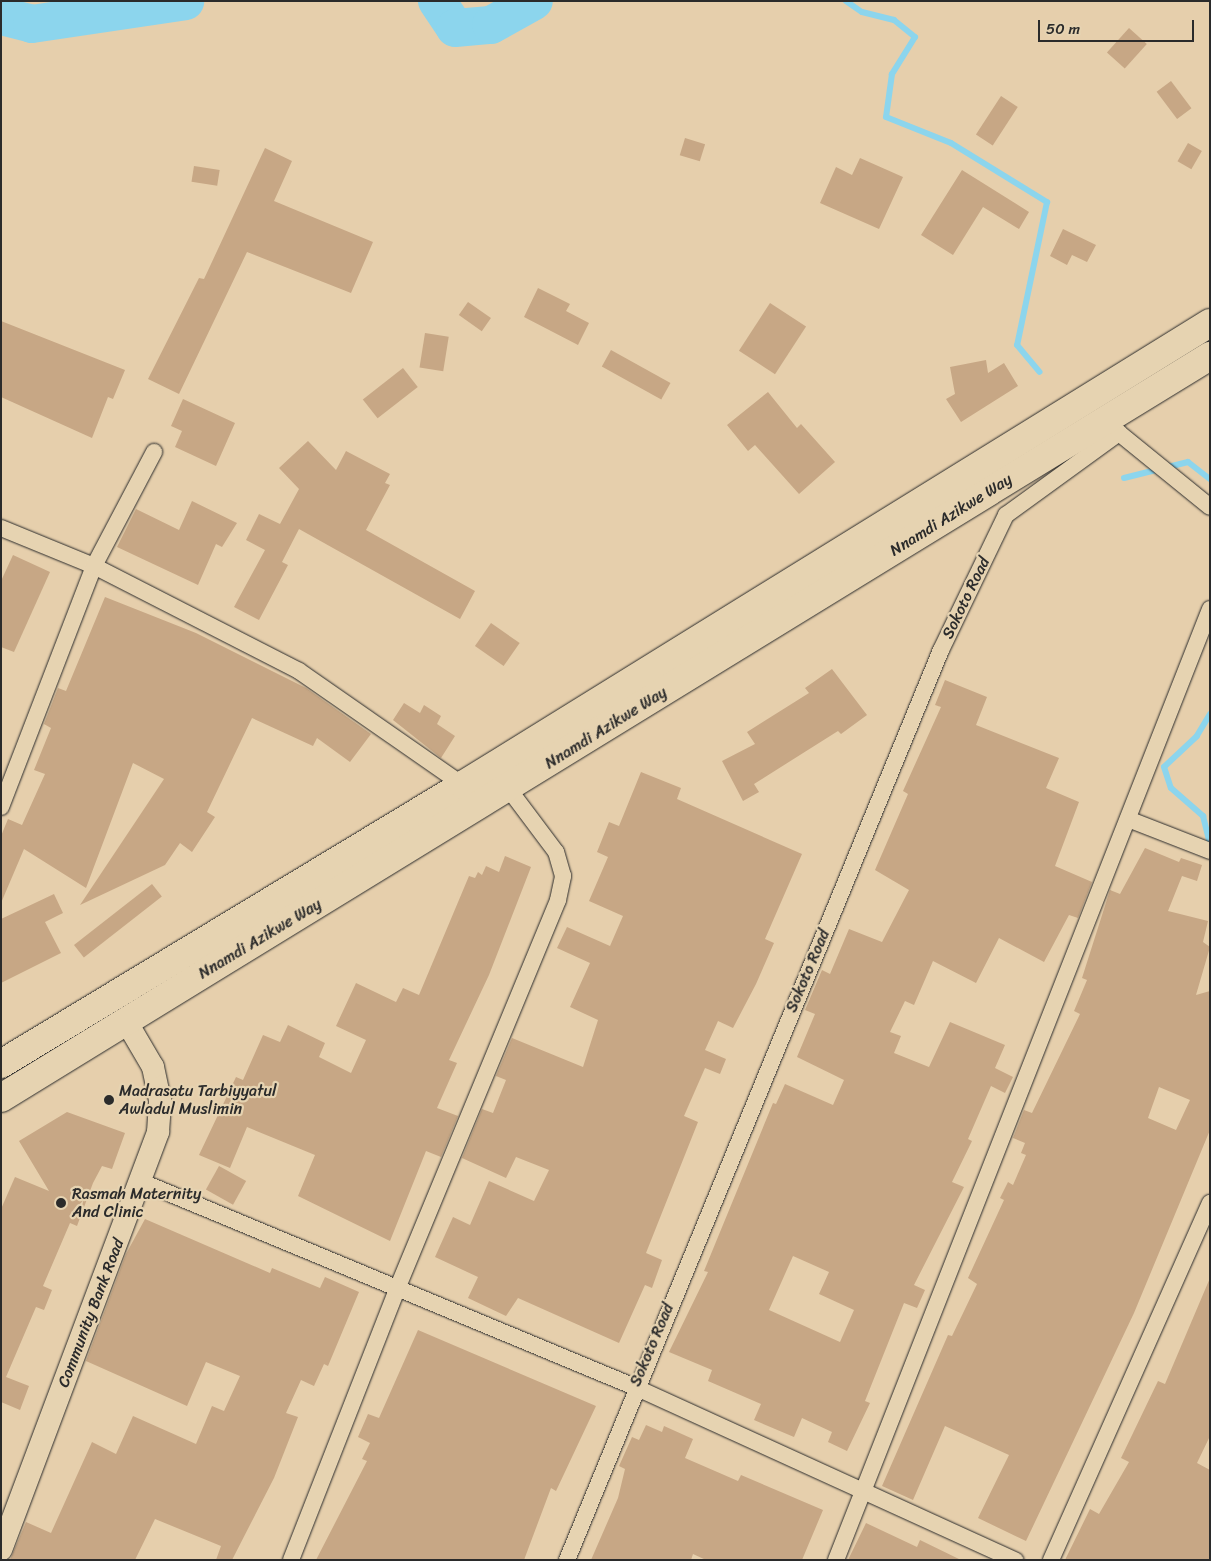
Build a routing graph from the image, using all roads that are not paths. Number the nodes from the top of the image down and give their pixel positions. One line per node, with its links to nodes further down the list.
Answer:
1 (1210, 323): 8 (highway, Nnamdi Azikwe Way)
2 (1210, 356): 9 (highway, Nnamdi Azikwe Way)
3 (154, 452): 6 (street)
4 (1210, 507): 19 (street, Sokoto Road)
5 (1, 528): 6 (street)
6 (94, 566): 8 (street); 10 (street)
7 (1210, 609): 11 (street)
8 (463, 785): 14 (highway, Nnamdi Azikwe Way)
9 (508, 788): 13 (highway, Nnamdi Azikwe Way); 18 (street)
10 (1, 807)
11 (1128, 819): 12 (street); 20 (street)
12 (1210, 851)
13 (126, 1021): 15 (highway, Nnamdi Azikwe Way); 16 (street, Community Bank Road)
14 (1, 1064)
15 (1, 1098)
16 (142, 1182): 18 (street); 21 (street, Community Bank Road)
17 (1210, 1203): 26 (street)
18 (397, 1289): 19 (street); 22 (street)
19 (635, 1387): 20 (street); 23 (street, Sokoto Road)
20 (863, 1493): 24 (street); 25 (street)
21 (1, 1550)
22 (291, 1560)
23 (566, 1560)
24 (836, 1560)
25 (1015, 1560)
26 (1051, 1560)

